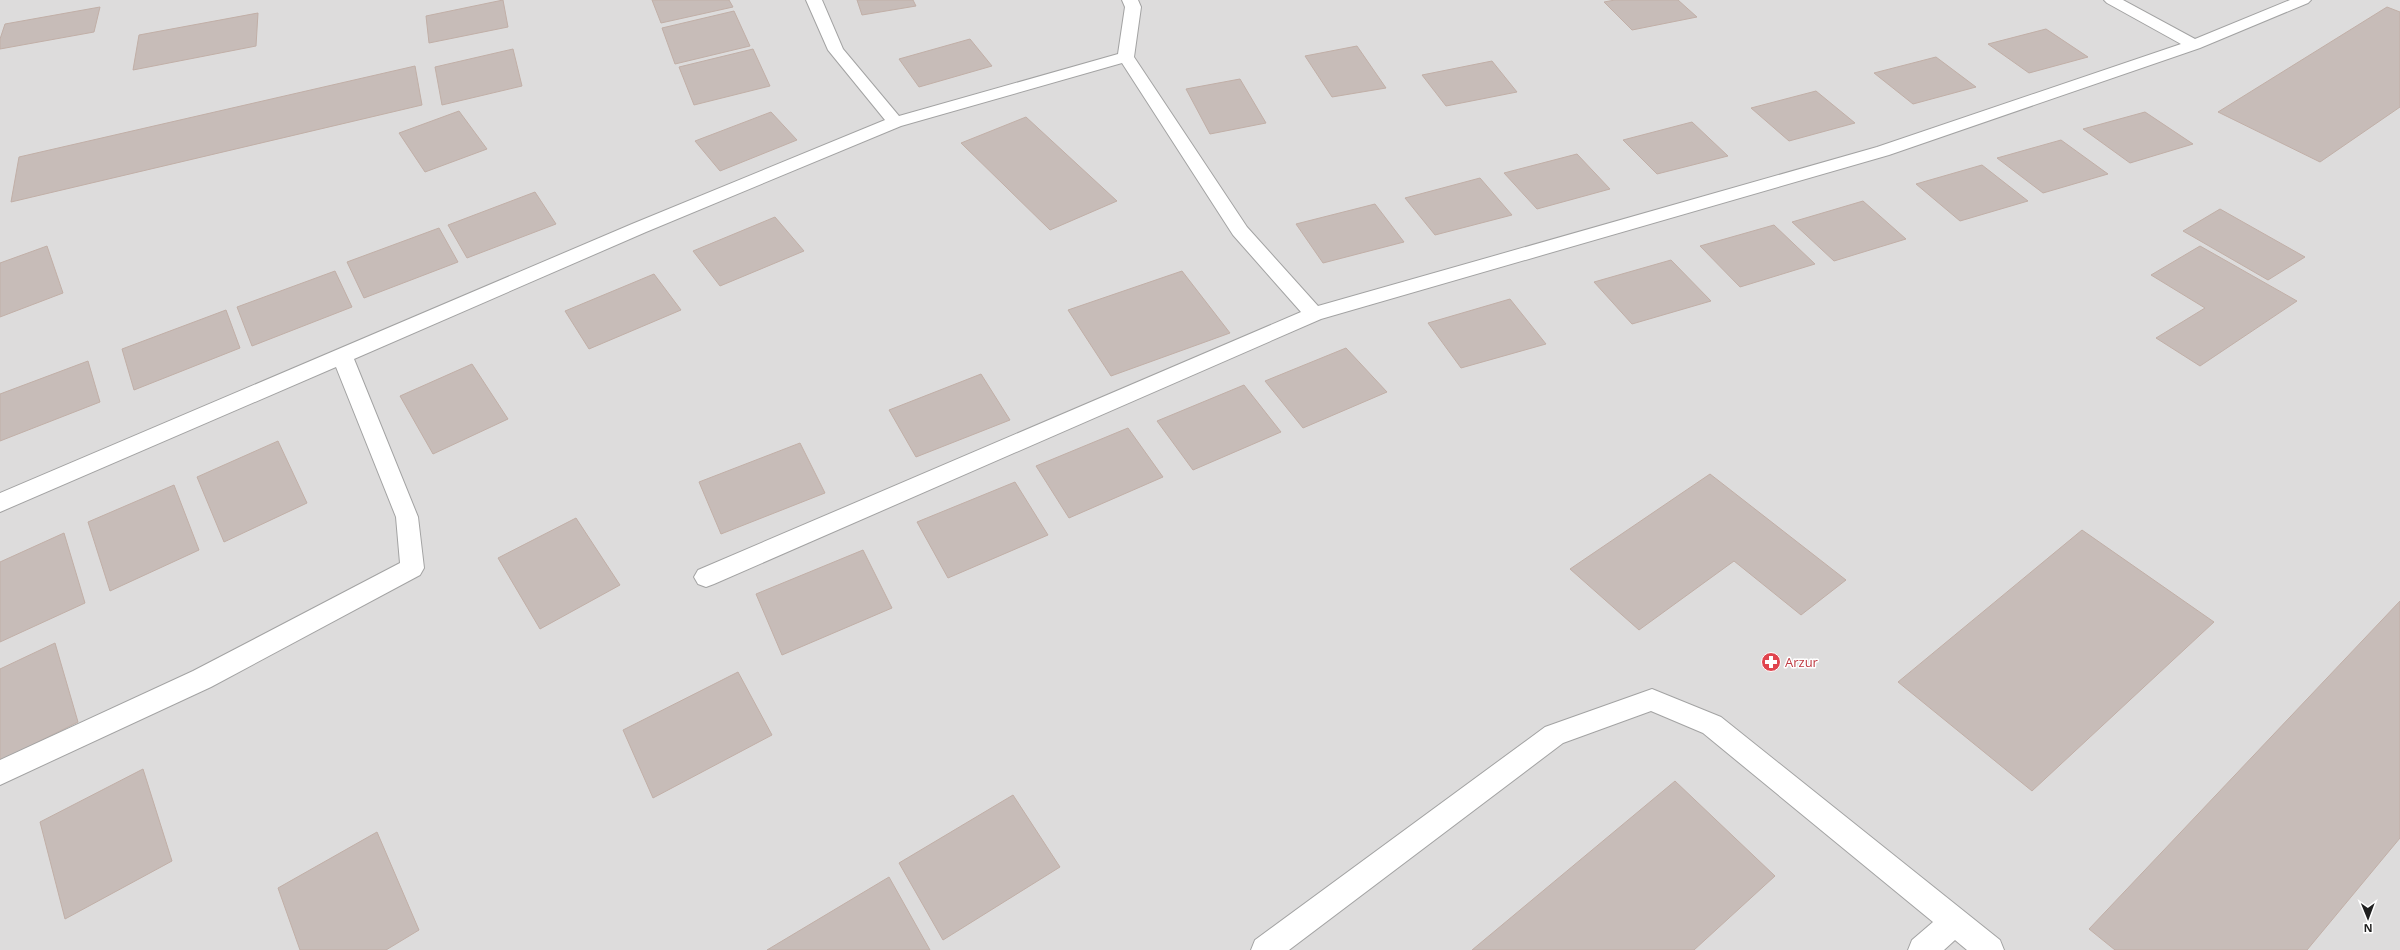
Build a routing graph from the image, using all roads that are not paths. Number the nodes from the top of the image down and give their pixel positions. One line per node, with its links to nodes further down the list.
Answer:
1 (814, 0): 7 (street)
2 (1130, 0): 6 (street)
3 (2112, 0): 5 (street)
4 (2303, 0): 5 (street)
5 (2194, 45): 8 (street)
6 (1126, 57): 7 (street); 8 (street)
7 (895, 122): 9 (street)
8 (1314, 314): 11 (street)
9 (342, 355): 10 (street); 12 (street)
10 (0, 503)
11 (706, 577)
12 (0, 773)
13 (1955, 922): 14 (street); 15 (street); 16 (street)
14 (1265, 950)
15 (1922, 950)
16 (1990, 950)

